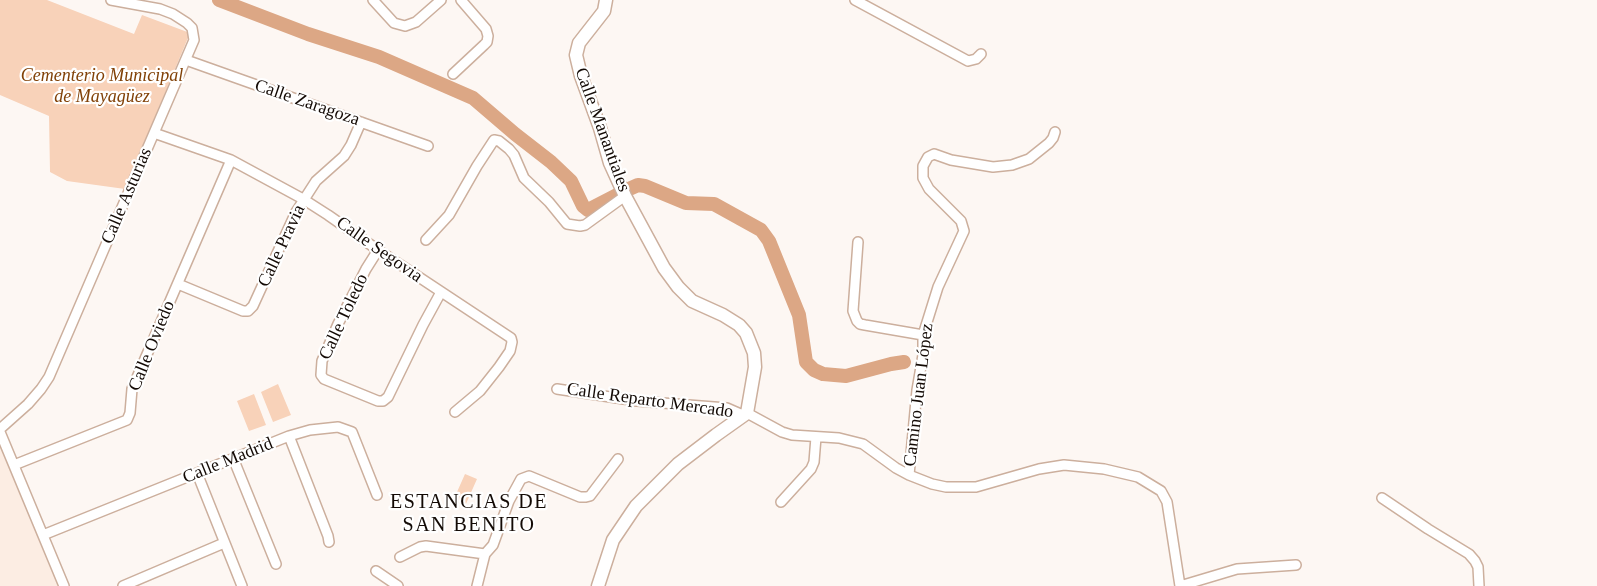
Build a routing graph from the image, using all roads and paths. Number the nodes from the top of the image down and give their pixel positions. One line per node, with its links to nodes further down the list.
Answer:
1 (111, 0): 8 (street, Calle Asturias)
2 (373, 0): 3 (street)
3 (441, 0)
4 (461, 0): 9 (street)
5 (606, 0): 15 (street, Calle Manantiales)
6 (855, 0): 7 (street)
7 (981, 54)
8 (186, 60): 10 (street, Calle Zaragoza); 12 (street, Calle Asturias)
9 (453, 74)
10 (361, 122): 13 (street, Calle Zaragoza); 16 (street, Calle Pravia)
11 (1056, 132): 22 (street, Camino Juan López)
12 (154, 133): 14 (street, Calle Segovia); 26 (street, Calle Asturias)
13 (428, 147)
14 (231, 160): 16 (street, Calle Segovia); 20 (street, Calle Oviedo)
15 (625, 196): 17 (street); 25 (street, Calle Manantiales)
16 (303, 199): 19 (street, Calle Segovia); 20 (street, Calle Pravia)
17 (426, 240)
18 (858, 242): 22 (street)
19 (378, 250): 21 (street, Calle Segovia); 21 (street, Calle Toledo)
20 (178, 284): 31 (street, Calle Oviedo)
21 (441, 292): 24 (street, Calle Segovia)
22 (923, 335): 33 (street, Camino Juan López)
23 (557, 388): 25 (street, Calle Reparto Mercado)
24 (454, 412)
25 (745, 414): 28 (street, Calle Reparto Mercado); 50 (street)
26 (0, 431): 31 (street)
27 (289, 436): 29 (street, Calle Madrid); 34 (street, Calle Madrid); 38 (street)
28 (816, 437): 33 (street, Calle Reparto Mercado); 36 (street)
29 (233, 458): 32 (street, Calle Madrid); 42 (street)
30 (618, 459): 40 (street)
31 (14, 465): 37 (street)
32 (197, 473): 37 (street, Calle Madrid); 39 (street)
33 (909, 475): 51 (street, Calle Reparto Mercado)
34 (378, 495)
35 (1382, 498): 52 (street)
36 (781, 502)
37 (44, 535): 45 (street)
38 (329, 542)
39 (225, 543): 46 (street); 47 (street)
40 (485, 554): 41 (street); 49 (street)
41 (400, 556)
42 (276, 564)
43 (1296, 565): 51 (street)
44 (376, 571): 48 (street)
45 (64, 586)
46 (123, 586)
47 (242, 586)
48 (398, 586)
49 (477, 586)
50 (598, 586)
51 (1180, 586)
52 (1479, 586)

